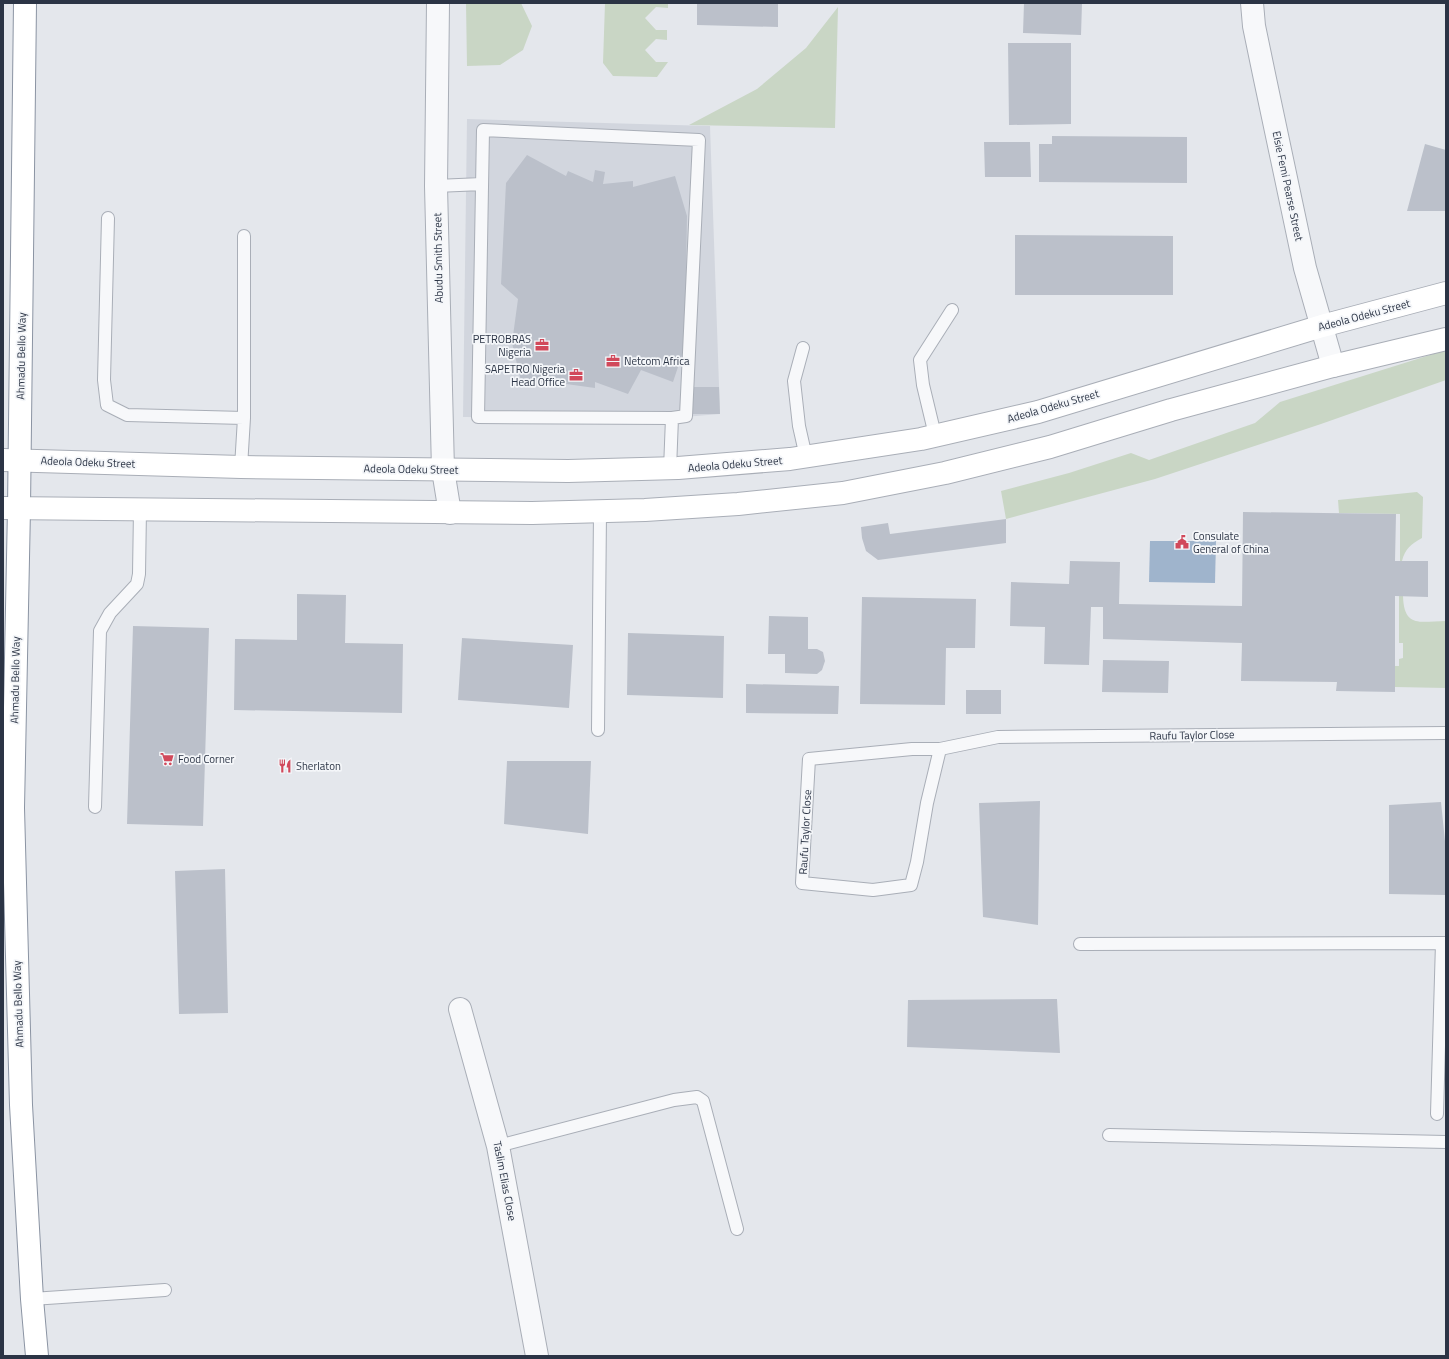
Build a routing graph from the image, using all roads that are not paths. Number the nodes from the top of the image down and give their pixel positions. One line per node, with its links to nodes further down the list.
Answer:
1 (25, 3): 18 (main road, Ahmadu Bello Way)
2 (438, 3): 5 (street, Abudu Smith Street)
3 (1252, 3): 10 (street, Elsie Femi Pearse Street)
4 (482, 184): 5 (lane); 15 (lane); 15 (lane)
5 (436, 186): 21 (street, Abudu Smith Street)
6 (108, 218): 14 (lane)
7 (244, 236): 14 (lane)
8 (1446, 293): 10 (main road, Adeola Odeku Street)
9 (952, 310): 16 (lane)
10 (1322, 326): 13 (street, Elsie Femi Pearse Street); 16 (main road, Adeola Odeku Street)
11 (1446, 339): 13 (main road)
12 (803, 348): 17 (lane)
13 (1333, 366): 24 (main road)
14 (244, 418): 19 (lane)
15 (672, 418): 20 (lane)
16 (935, 435): 17 (main road, Adeola Odeku Street)
17 (806, 457): 20 (main road, Adeola Odeku Street)
18 (11, 460): 19 (main road, Adeola Odeku Street); 22 (main road, Ahmadu Bello Way)
19 (241, 466): 21 (main road, Adeola Odeku Street)
20 (670, 469): 21 (main road, Adeola Odeku Street)
21 (443, 470): 25 (street, Abudu Smith Street)
22 (11, 508): 23 (main road); 39 (main road, Ahmadu Bello Way)
23 (140, 510): 25 (main road); 29 (lane)
24 (600, 512): 25 (main road); 26 (lane)
25 (450, 513)
26 (598, 730)
27 (1446, 733): 28 (lane, Raufu Taylor Close)
28 (940, 750): 28 (lane, Raufu Taylor Close)
29 (95, 807)
30 (1444, 943): 31 (lane); 33 (lane)
31 (1080, 944)
32 (460, 1009): 36 (street, Taslim Elias Close)
33 (1437, 1114)
34 (1109, 1135): 35 (lane)
35 (1446, 1142)
36 (498, 1146): 37 (lane); 41 (street, Taslim Elias Close)
37 (737, 1229)
38 (165, 1290): 39 (lane)
39 (32, 1299): 40 (main road, Ahmadu Bello Way)
40 (36, 1356)
41 (537, 1356)

